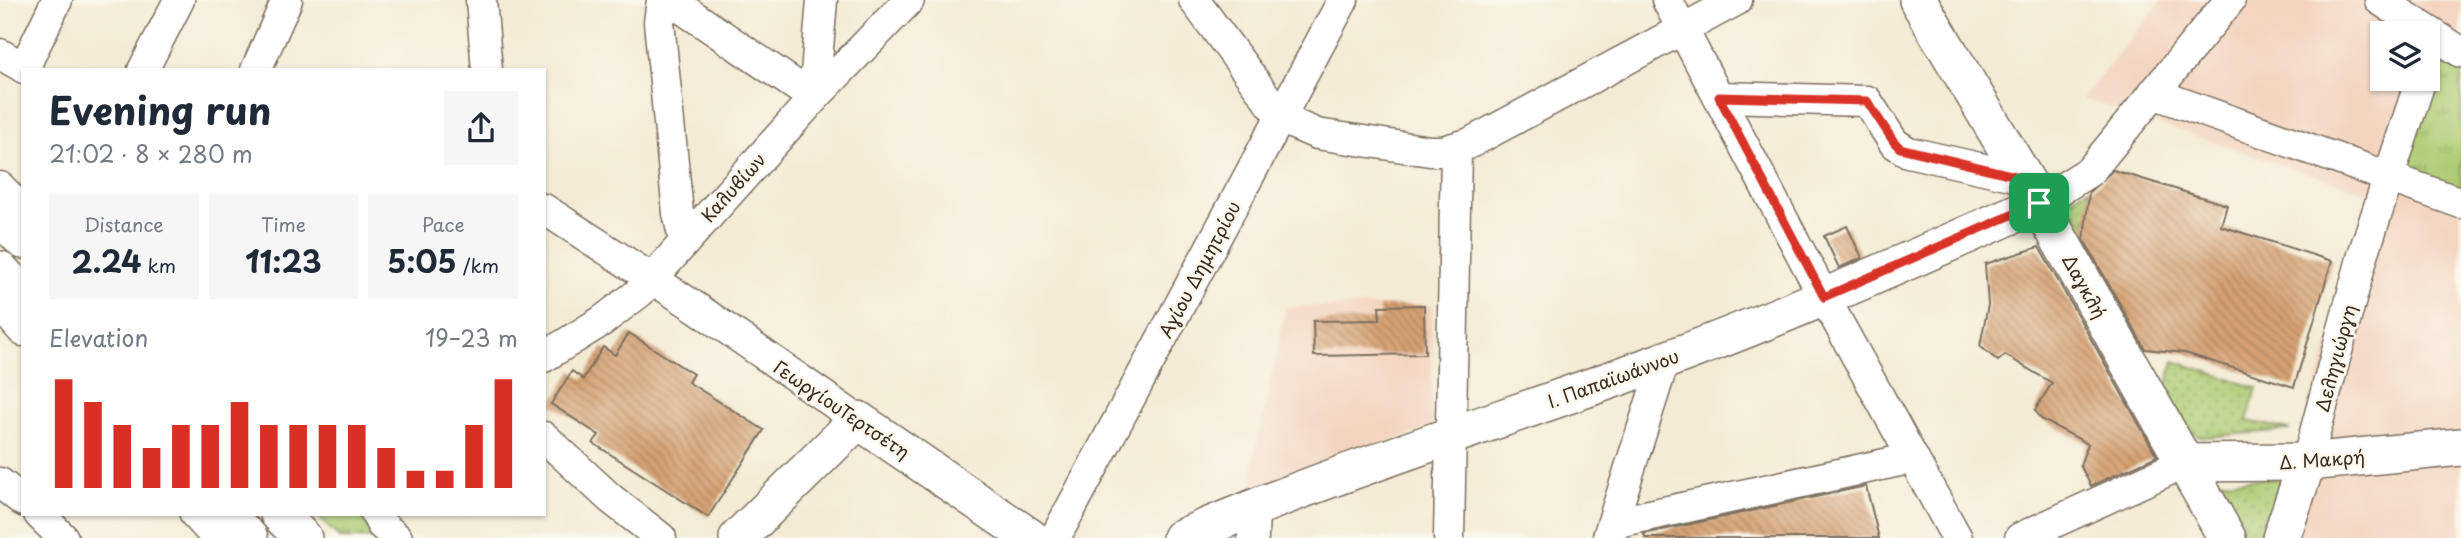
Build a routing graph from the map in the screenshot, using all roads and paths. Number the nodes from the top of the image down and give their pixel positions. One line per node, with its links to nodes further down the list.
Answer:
1 (57, 0): 21 (street)
2 (179, 0): 22 (street)
3 (287, 0): 23 (street)
4 (481, 0): 24 (street)
5 (500, 0): 25 (street)
6 (662, 0): 41 (street)
7 (670, 0): 29 (street)
8 (822, 0): 29 (street)
9 (909, 0): 29 (street, Καλυβίων)
10 (1194, 0): 30 (street)
11 (1343, 0): 30 (street, Αγίου Δημητρίου)
12 (1667, 0): 18 (street)
13 (1737, 0): 18 (street)
14 (1919, 0): 34 (main road, Δαγκλή)
15 (2231, 0): 27 (street)
16 (2381, 0): 17 (street)
17 (2403, 21)
18 (1682, 27): 28 (street); 31 (street)
19 (2440, 50): 20 (street)
20 (2461, 52)
21 (17, 64)
22 (144, 68)
23 (257, 68)
24 (487, 68)
25 (506, 68)
26 (2417, 91): 32 (street, Δεληγιώργη)
27 (2153, 93): 32 (street); 34 (street)
28 (1719, 97): 34 (street); 45 (street)
29 (814, 98): 41 (street, Καλυβίων)
30 (1281, 117): 31 (street); 73 (street, Αγίου Δημητρίου)
31 (1456, 149): 51 (street)
32 (2387, 177): 35 (street); 55 (street, Δεληγιώργη)
33 (0, 187): 36 (street)
34 (2031, 190): 45 (main road, Ι. Παπαϊωάννου); 56 (main road, Δαγκλή)
35 (2461, 203)
36 (21, 210)
37 (546, 211): 43 (street)
38 (0, 216): 40 (main road)
39 (546, 232): 43 (street)
40 (21, 238)
41 (684, 240): 43 (street, Καλυβίων)
42 (0, 270): 44 (main road)
43 (646, 286): 48 (street, Καλυβίων); 50 (street, ΓεωργίουΤερτσέτη)
44 (21, 293)
45 (1824, 297): 49 (main road, Ι. Παπαϊωάννου); 54 (street)
46 (0, 305): 47 (street)
47 (21, 329)
48 (546, 356)
49 (1664, 360): 51 (main road, Ι. Παπαϊωάννου); 64 (street)
50 (853, 427): 70 (main road); 71 (main road, ΓεωργίουΤερτσέτη); 72 (main road, ΓεωργίουΤερτσέτη)
51 (1451, 435): 63 (main road, Ι. Παπαϊωάννου); 75 (street)
52 (546, 439): 69 (street)
53 (2461, 447): 55 (main road, Δ. Μακρή)
54 (1913, 458): 64 (street); 76 (street)
55 (2307, 462): 56 (main road, Δ. Μακρή); 79 (main road, Δεληγιώργη)
56 (2184, 463): 77 (street); 78 (main road, Δαγκλή)
57 (0, 483): 58 (street)
58 (21, 499)
59 (41, 516): 66 (street)
60 (198, 516): 65 (street)
61 (281, 516): 67 (main road)
62 (377, 516): 68 (street)
63 (1253, 522): 74 (main road, Ι. Παπαϊωάννου)
64 (1610, 531)
65 (226, 532)
66 (63, 538)
67 (303, 538)
68 (397, 538)
69 (661, 538)
70 (738, 538)
71 (989, 538)
72 (1031, 538)
73 (1055, 538)
74 (1181, 538)
75 (1449, 538)
76 (1957, 538)
77 (2020, 538)
78 (2227, 538)
79 (2281, 538)

